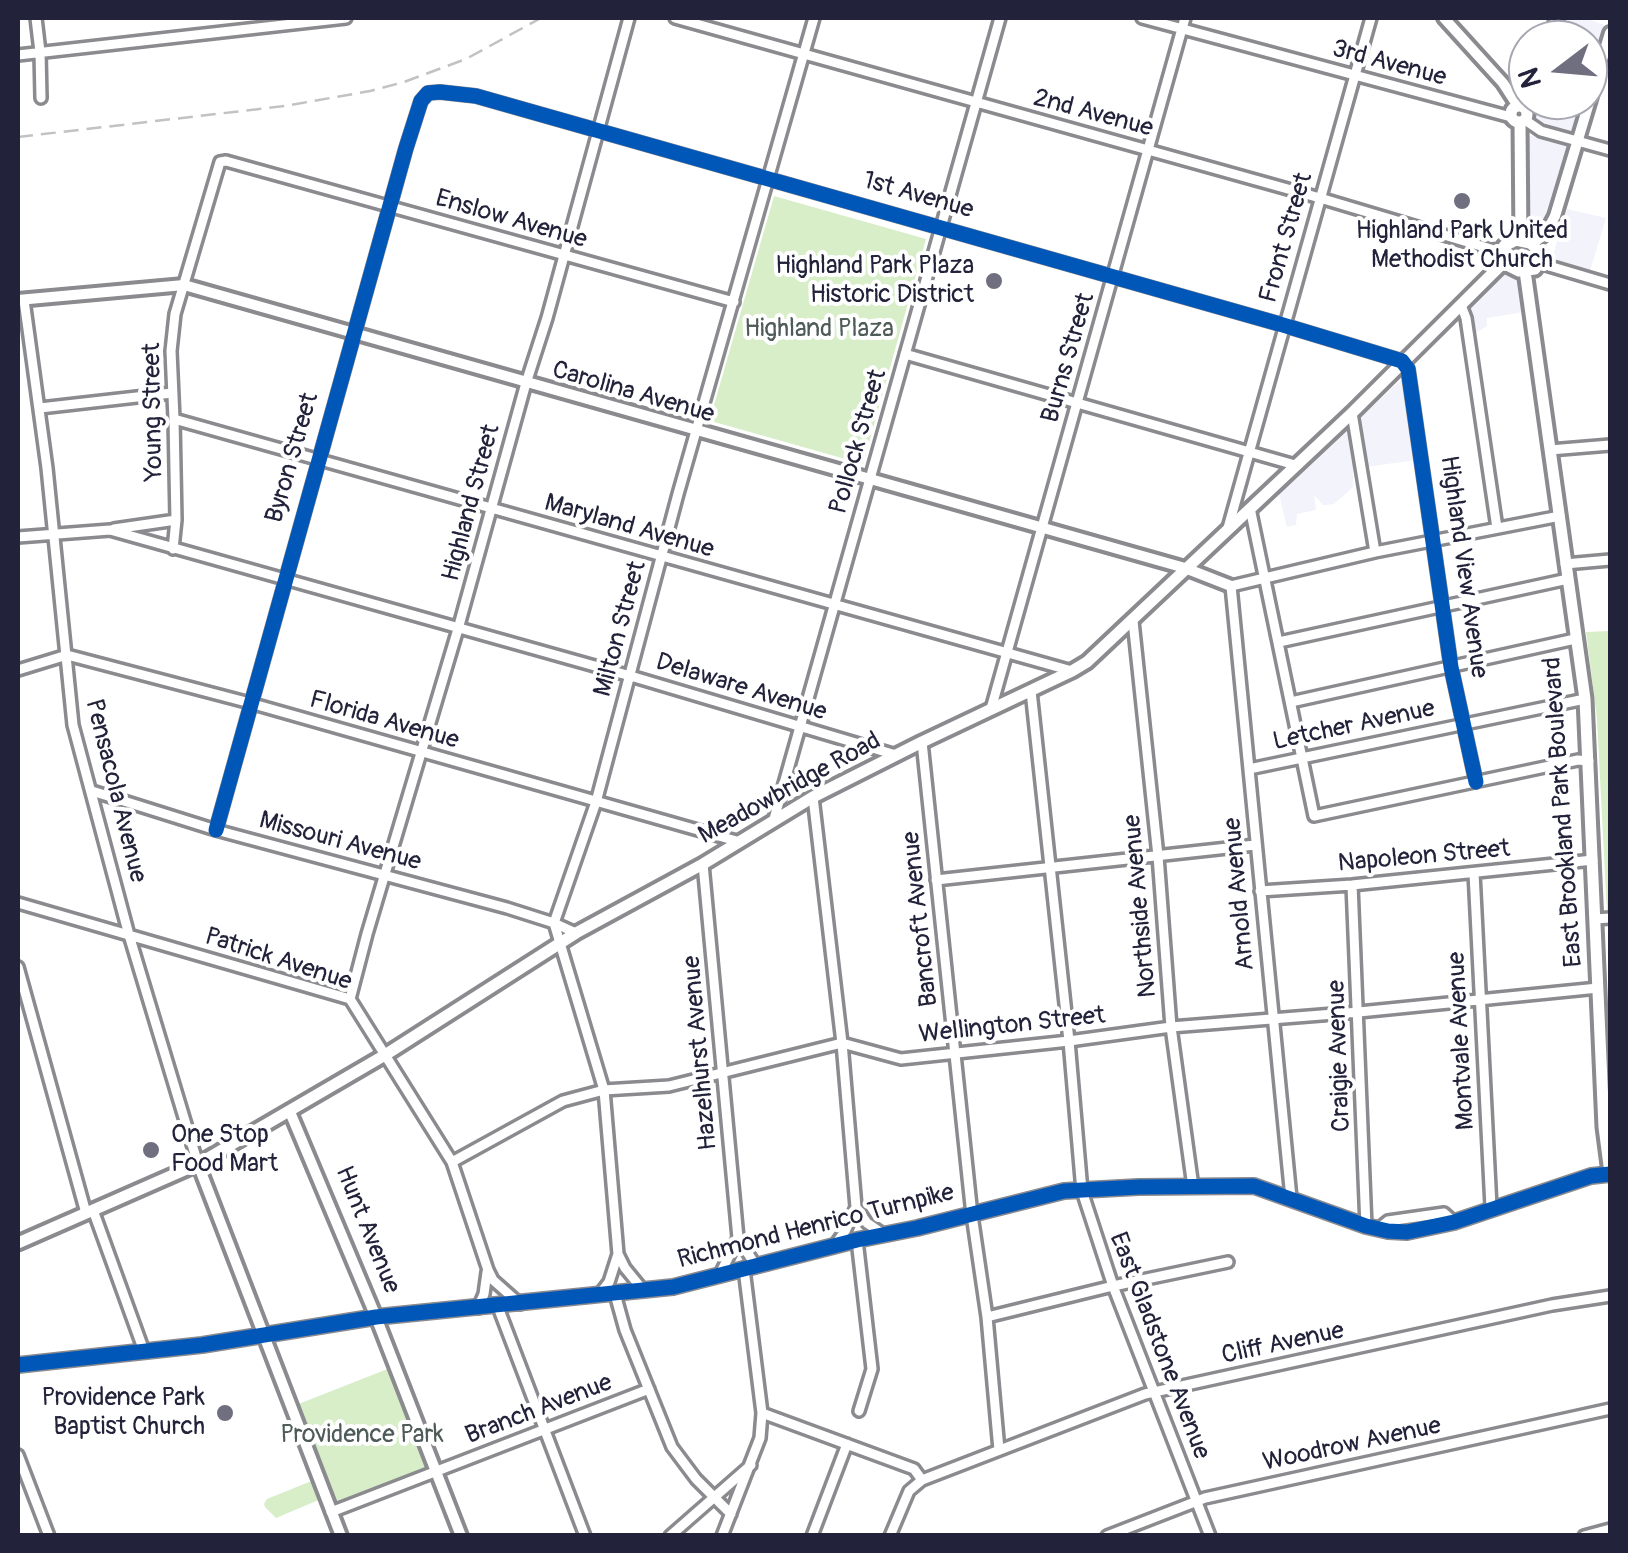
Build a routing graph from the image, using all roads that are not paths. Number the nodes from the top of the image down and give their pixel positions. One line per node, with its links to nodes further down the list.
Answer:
1 (36, 18): 15 (street)
2 (228, 18): 13 (street)
3 (346, 18): 13 (street)
4 (629, 18): 26 (street, Highland Street)
5 (675, 18): 16 (street, 2nd Avenue)
6 (814, 18): 16 (street, Milton Street)
7 (1000, 18): 22 (street, Pollock Street)
8 (1142, 18): 12 (street, 3rd Avenue)
9 (1185, 18): 12 (street, Burns Street)
10 (1371, 18): 18 (street, Front Street)
11 (1444, 18): 19 (street)
12 (1182, 29): 18 (street, 3rd Avenue); 28 (street, Burns Street)
13 (229, 31): 15 (street)
14 (1610, 33): 27 (street)
15 (40, 52): 17 (street); 20 (street)
16 (804, 53): 22 (street, 2nd Avenue); 31 (street, Milton Street)
17 (18, 55)
18 (1354, 75): 23 (street, 3rd Avenue); 32 (street, Front Street)
19 (1508, 90)
20 (41, 98)
21 (420, 100): 26 (street, 1st Avenue); 33 (street, Byron Street)
22 (976, 104): 28 (street, 2nd Avenue); 34 (street, Pollock Street)
23 (1508, 109)
24 (1522, 120): 35 (main road)
25 (1530, 120): 27 (street, 3rd Avenue)
26 (597, 132): 31 (street, 1st Avenue); 36 (street, Highland Street)
27 (1577, 141): 29 (street, 3rd Avenue); 35 (street)
28 (1148, 150): 32 (street, 2nd Avenue); 40 (street, Burns Street)
29 (1610, 150)
30 (220, 162): 33 (street, Enslow Avenue); 42 (street, Young Street)
31 (768, 180): 34 (street, 1st Avenue); 44 (street, Milton Street)
32 (1320, 198): 37 (street, 2nd Avenue); 46 (street, Front Street)
33 (388, 207): 36 (street, Enslow Avenue); 47 (street, Byron Street)
34 (940, 229): 40 (street, 1st Avenue); 48 (street, Pollock Street)
35 (1526, 242): 37 (main road); 38 (main road)
36 (562, 256): 44 (street, Enslow Avenue); 50 (street, Highland Street)
37 (1502, 258): 39 (main road); 45 (main road, Meadowbridge Road)
38 (1539, 263): 39 (main road); 41 (street)
39 (1524, 271): 58 (main road, East Brookland Park Boulevard)
40 (1112, 277): 46 (street, 1st Avenue); 52 (street, Burns Street)
41 (1610, 284)
42 (184, 285): 43 (street, Carolina Avenue); 47 (street, Carolina Avenue); 51 (street, Young Street)
43 (21, 300): 53 (street, Pensacola Avenue)
44 (734, 302): 56 (street, Milton Street)
45 (1462, 305): 49 (main road, Meadowbridge Road); 69 (street)
46 (1284, 325): 49 (street, 1st Avenue); 59 (street, Front Street)
47 (354, 334): 50 (street, Carolina Avenue); 60 (street, Byron Street)
48 (905, 354): 52 (street); 62 (street, Pollock Street)
49 (1402, 361): 54 (main road, Meadowbridge Road); 73 (street, Highland View Avenue)
50 (526, 383): 56 (street, Carolina Avenue); 63 (street, Highland Street)
51 (172, 393): 53 (street); 55 (street, Young Street)
52 (1078, 403): 59 (street); 67 (street, Burns Street)
53 (40, 408): 71 (street, Pensacola Avenue)
54 (1352, 413): 61 (main road, Meadowbridge Road); 75 (street)
55 (174, 420): 60 (street, Maryland Avenue); 66 (street, Young Street)
56 (697, 432): 62 (street, Carolina Avenue); 76 (street, Milton Street)
57 (1610, 445): 58 (street)
58 (1550, 450): 65 (main road, East Brookland Park Boulevard)
59 (1249, 451): 61 (street); 68 (street, Front Street)
60 (318, 461): 63 (street, Maryland Avenue); 82 (street, Byron Street)
61 (1295, 465): 64 (main road, Meadowbridge Road)
62 (869, 480): 67 (street, Carolina Avenue); 85 (street, Pollock Street)
63 (492, 507): 76 (street, Maryland Avenue); 87 (street, Highland Street)
64 (1250, 508): 68 (main road, Meadowbridge Road); 80 (street)
65 (1560, 516): 69 (street); 78 (main road, East Brookland Park Boulevard)
66 (176, 520): 70 (street); 74 (street, Young Street)
67 (1042, 528): 79 (street, Carolina Avenue); 90 (street, Burns Street)
68 (1228, 528): 79 (main road, Meadowbridge Road)
69 (1497, 528): 73 (street)
70 (110, 530): 71 (street, Delaware Avenue); 74 (street, Delaware Avenue)
71 (53, 534): 72 (street, Delaware Avenue); 91 (street, Pensacola Avenue)
72 (18, 537)
73 (1434, 541): 75 (street); 84 (street, Highland View Avenue)
74 (173, 549): 82 (street, Delaware Avenue)
75 (1376, 552): 80 (street)
76 (661, 558): 85 (street, Maryland Avenue); 95 (street, Milton Street)
77 (1610, 560): 78 (street)
78 (1565, 564): 81 (main road, East Brookland Park Boulevard)
79 (1184, 568): 83 (street, Carolina Avenue); 86 (main road, Meadowbridge Road)
80 (1264, 579): 83 (street); 89 (street)
81 (1568, 579): 84 (street); 88 (main road, East Brookland Park Boulevard)
82 (286, 580): 87 (street, Delaware Avenue); 99 (street, Byron Street)
83 (1231, 586): 108 (street, Arnold Avenue)
84 (1443, 605): 89 (street); 92 (street, Highland View Avenue)
85 (833, 606): 90 (street, Maryland Avenue); 102 (street, Pollock Street)
86 (1132, 621): 94 (main road, Meadowbridge Road); 117 (street, Northside Avenue)
87 (458, 628): 95 (street, Delaware Avenue); 104 (street, Highland Street)
88 (1575, 639): 92 (street); 97 (main road, East Brookland Park Boulevard)
89 (1279, 642): 98 (street)
90 (1007, 653): 94 (street, Maryland Avenue); 100 (street, Burns Street)
91 (67, 654): 93 (street); 99 (street, Florida Avenue); 110 (street, Pensacola Avenue)
92 (1451, 667): 98 (street); 101 (street, Highland View Avenue)
93 (18, 670)
94 (1072, 671): 96 (main road, Meadowbridge Road)
95 (630, 676): 102 (street, Delaware Avenue); 112 (street, Milton Street)
96 (1031, 690): 100 (main road, Meadowbridge Road); 120 (street, East Gladstone Avenue)
97 (1585, 699): 101 (street, Letcher Avenue); 107 (main road, East Brookland Park Boulevard)
98 (1292, 702): 106 (street)
99 (250, 703): 104 (street, Florida Avenue); 114 (street, Byron Street)
100 (991, 709): 103 (main road, Meadowbridge Road)
101 (1463, 723): 106 (street, Letcher Avenue); 109 (street, Highland View Avenue)
102 (801, 727): 105 (street, Delaware Avenue); 113 (street, Pollock Street)
103 (922, 742): 105 (main road, Meadowbridge Road); 123 (street, Bancroft Avenue)
104 (422, 753): 112 (street, Florida Avenue); 122 (street, Highland Street)
105 (896, 754): 111 (main road, Meadowbridge Road)
106 (1302, 757): 108 (street, Letcher Avenue); 109 (street)
107 (1589, 761): 109 (street); 118 (main road, East Brookland Park Boulevard)
108 (1250, 769): 116 (street, Arnold Avenue)
109 (1476, 782)
110 (92, 791): 114 (street, Missouri Avenue); 131 (street, Pensacola Avenue)
111 (813, 797): 113 (main road, Meadowbridge Road); 141 (street)
112 (596, 802): 115 (street, Florida Avenue); 129 (street, Milton Street)
113 (774, 820): 115 (main road, Meadowbridge Road)
114 (216, 830): 122 (street, Missouri Avenue)
115 (740, 842): 119 (main road, Meadowbridge Road)
116 (1255, 845): 117 (street); 125 (street, Arnold Avenue)
117 (1158, 856): 120 (street); 139 (street, Northside Avenue)
118 (1592, 860): 121 (street, Napoleon Street); 128 (main road, East Brookland Park Boulevard)
119 (703, 864): 130 (main road, Meadowbridge Road); 145 (street, Hazelhurst Avenue)
120 (1050, 866): 123 (street); 140 (street, East Gladstone Avenue)
121 (1474, 873): 124 (street, Napoleon Street); 136 (street, Montvale Avenue)
122 (386, 874): 129 (street, Missouri Avenue); 135 (street, Highland Street)
123 (936, 880): 142 (street, Bancroft Avenue)
124 (1352, 884): 125 (street, Napoleon Street); 137 (street, Craigie Avenue)
125 (1260, 890): 138 (street, Arnold Avenue)
126 (18, 903): 131 (street, Patrick Avenue)
127 (1610, 918): 128 (street)
128 (1595, 919): 134 (main road, East Brookland Park Boulevard)
129 (554, 923): 130 (street, Missouri Avenue); 132 (street)
130 (576, 933): 132 (main road, Meadowbridge Road)
131 (130, 936): 135 (street, Patrick Avenue); 149 (street, Pensacola Avenue)
132 (559, 945): 143 (main road, Meadowbridge Road); 146 (street)
133 (18, 966): 156 (street)
134 (1598, 988): 136 (street, Wellington Street); 144 (main road, East Brookland Park Boulevard)
135 (350, 999): 143 (street, Patrick Avenue)
136 (1480, 1000): 137 (street, Wellington Street); 155 (street, Montvale Avenue)
137 (1359, 1012): 138 (street, Wellington Street); 158 (street, Craigie Avenue)
138 (1272, 1018): 139 (street, Wellington Street); 153 (street, Arnold Avenue)
139 (1172, 1027): 140 (street, Wellington Street); 151 (street, Northside Avenue)
140 (1069, 1041): 142 (street, Wellington Street); 152 (street, East Gladstone Avenue)
141 (842, 1043): 142 (street, Wellington Street); 145 (street, Wellington Street); 154 (street)
142 (956, 1053): 157 (street, Bancroft Avenue)
143 (385, 1055): 147 (main road, Meadowbridge Road); 148 (street, Patrick Avenue)
144 (1606, 1057): 150 (main road, East Brookland Park Boulevard)
145 (722, 1074): 146 (street, Wellington Street); 160 (street, Hazelhurst Avenue)
146 (604, 1090): 148 (street, Wellington Street); 164 (street)
147 (290, 1112): 149 (main road, Meadowbridge Road); 177 (street, Hunt Avenue)
148 (452, 1162): 167 (street, Patrick Avenue)
149 (198, 1164): 156 (main road, Meadowbridge Road); 179 (street)
150 (1610, 1174): 155 (street, Richmond Henrico Turnpike)
151 (1192, 1187): 152 (street, Richmond Henrico Turnpike); 153 (street, Richmond Henrico Turnpike)
152 (1082, 1191): 157 (street, Richmond Henrico Turnpike); 169 (street, East Gladstone Avenue)
153 (1290, 1198): 158 (street, Richmond Henrico Turnpike)
154 (856, 1208): 159 (street); 163 (street)
155 (1491, 1208): 158 (street, Richmond Henrico Turnpike)
156 (90, 1212): 162 (main road, Meadowbridge Road); 180 (street)
157 (972, 1214): 159 (street, Richmond Henrico Turnpike); 178 (street, Bancroft Avenue)
158 (1372, 1228)
159 (883, 1234): 161 (street, Richmond Henrico Turnpike)
160 (738, 1238): 166 (street, Hazelhurst Avenue); 168 (street)
161 (857, 1240): 163 (street, Richmond Henrico Turnpike); 185 (street)
162 (18, 1243)
163 (835, 1246): 166 (street, Richmond Henrico Turnpike)
164 (618, 1254): 170 (street); 172 (street)
165 (1228, 1262): 169 (street)
166 (750, 1268): 168 (street, Richmond Henrico Turnpike); 186 (street, Hazelhurst Avenue)
167 (488, 1270): 174 (street, Patrick Avenue); 176 (street)
168 (719, 1276): 170 (street, Richmond Henrico Turnpike)
169 (1113, 1286): 178 (street); 183 (street, East Gladstone Avenue)
170 (644, 1290): 171 (street, Richmond Henrico Turnpike)
171 (614, 1294): 172 (street, Richmond Henrico Turnpike); 182 (street)
172 (598, 1295): 174 (street, Richmond Henrico Turnpike)
173 (1610, 1296): 183 (street, Cliff Avenue)
174 (520, 1304): 175 (street, Richmond Henrico Turnpike)
175 (498, 1306): 176 (street, Richmond Henrico Turnpike); 187 (street)
176 (478, 1308): 177 (street, Richmond Henrico Turnpike)
177 (376, 1317): 179 (street, Richmond Henrico Turnpike); 192 (street, Hunt Avenue)
178 (988, 1317): 189 (street, Bancroft Avenue)
179 (263, 1334): 180 (street, Richmond Henrico Turnpike); 196 (street)
180 (144, 1351): 181 (street, Richmond Henrico Turnpike)
181 (18, 1364)
182 (649, 1389): 187 (street, Branch Avenue); 194 (street)
183 (1153, 1392): 189 (street, Cliff Avenue); 195 (street, East Gladstone Avenue)
184 (1610, 1409): 195 (street, Woodrow Avenue)
185 (859, 1411)
186 (762, 1413): 188 (street); 191 (street, Hazelhurst Avenue)
187 (544, 1430): 192 (street, Branch Avenue); 202 (street)
188 (848, 1444): 193 (street); 205 (street)
189 (1000, 1450): 193 (street, Cliff Avenue)
190 (18, 1455): 199 (street)
191 (752, 1464): 194 (street); 197 (street, Hazelhurst Avenue)
192 (437, 1471): 196 (street, Branch Avenue); 201 (street, Hunt Avenue)
193 (922, 1480): 206 (street)
194 (714, 1495): 197 (street); 203 (street)
195 (1197, 1501): 207 (street, Woodrow Avenue); 208 (street, East Gladstone Avenue)
196 (332, 1512): 200 (street)
197 (731, 1514): 204 (street, Hazelhurst Avenue)
198 (1610, 1529): 209 (street)
199 (48, 1536)
200 (340, 1536)
201 (461, 1536)
202 (584, 1536)
203 (670, 1536)
204 (722, 1536)
205 (812, 1536)
206 (890, 1536)
207 (1108, 1536)
208 (1210, 1536)
209 (1584, 1536)

